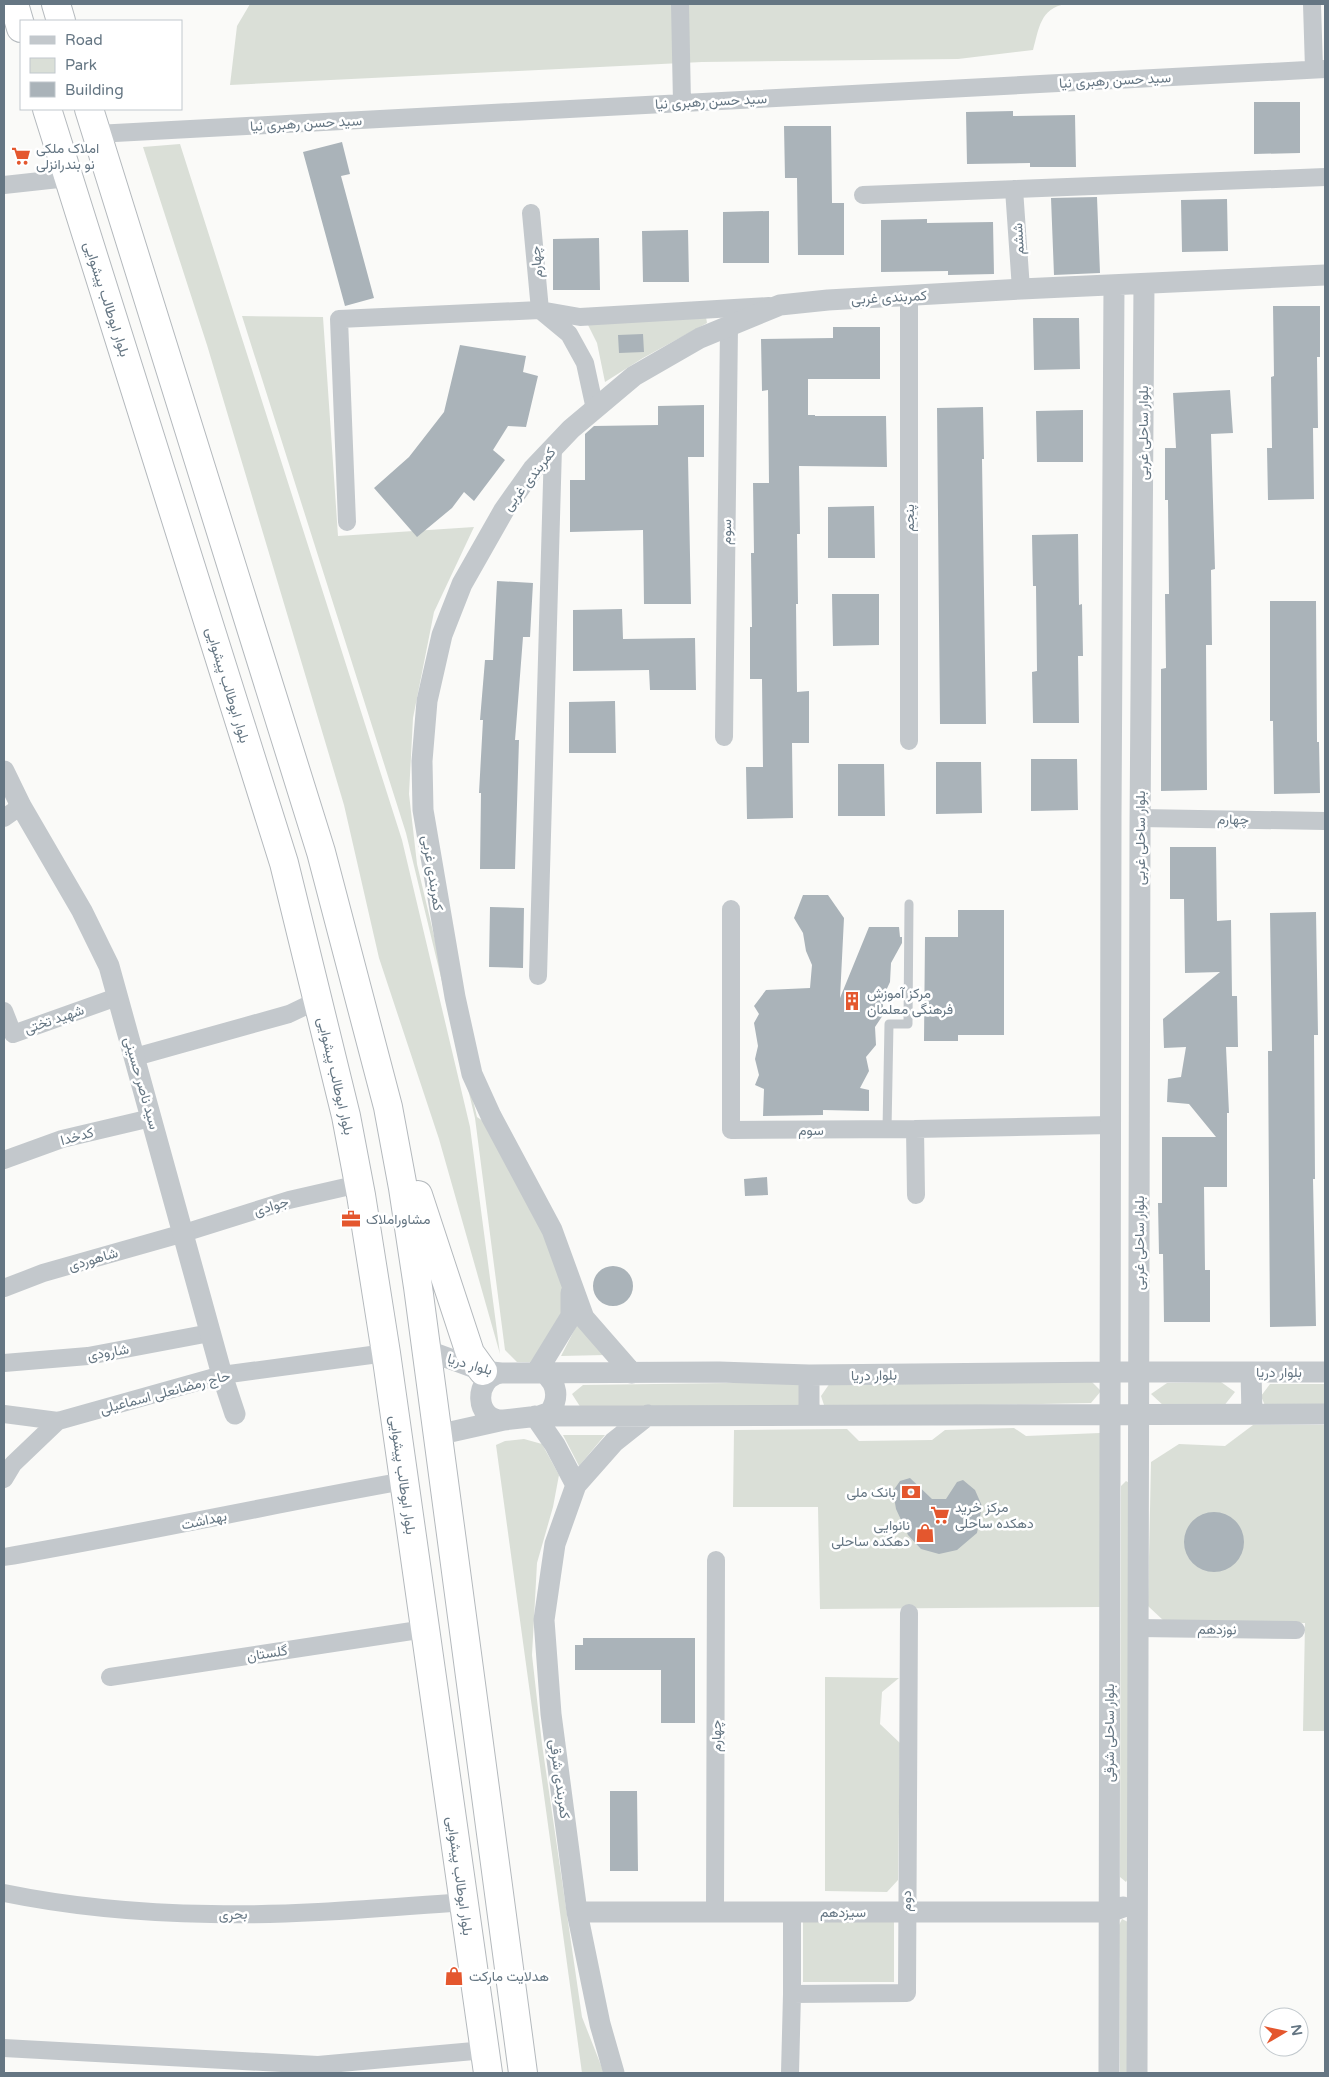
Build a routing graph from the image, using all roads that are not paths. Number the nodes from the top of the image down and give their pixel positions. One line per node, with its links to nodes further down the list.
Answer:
1 (14, 4): 6 (highway)
2 (56, 4): 5 (highway)
3 (680, 4): 8 (street)
4 (1312, 4): 7 (street)
5 (61, 20)
6 (20, 25)
7 (1320, 69): 8 (street, سید حسن رهبری نیا)
8 (682, 103): 10 (street, سید حسن رهبری نیا)
9 (47, 110): 12 (highway, بلوار ابوطالب پیشوایی)
10 (92, 121): 41 (highway)
11 (1325, 177): 14 (street)
12 (68, 178): 13 (street); 38 (highway, بلوار ابوطالب پیشوایی)
13 (4, 185)
14 (1014, 189): 15 (street); 20 (street, ششم)
15 (863, 195)
16 (531, 213): 23 (street, چهارم)
17 (1325, 275): 18 (street, کمربندی غربی)
18 (1144, 284): 19 (street, کمربندی غربی); 32 (street, بلوار ساحلی غربی)
19 (1114, 285): 20 (street, کمربندی غربی); 43 (street, بلوار ساحلی غربی)
20 (1021, 289): 21 (street, کمربندی غربی)
21 (909, 296): 22 (street, کمربندی غربی); 29 (street, پنجم)
22 (780, 306): 23 (street); 24 (street, کمربندی غربی)
23 (540, 310): 25 (street); 27 (street)
24 (729, 327): 25 (street, کمربندی غربی); 28 (street, سوم)
25 (594, 409): 26 (street, کمربندی غربی)
26 (553, 447): 36 (street); 51 (street, کمربندی غربی)
27 (347, 522)
28 (724, 738)
29 (909, 741)
30 (4, 771): 31 (street, سید ناصر حسینی)
31 (12, 812): 37 (street, سید ناصر حسینی)
32 (1140, 818): 33 (street, چهارم); 44 (street, بلوار ساحلی غربی)
33 (1325, 821)
34 (910, 904): 45 (lane)
35 (731, 909): 45 (street, سوم)
36 (538, 976)
37 (118, 997): 39 (street, شهید تختی); 40 (street, سید ناصر حسینی)
38 (318, 1000): 40 (street); 48 (highway, بلوار ابوطالب پیشوایی)
39 (4, 1011)
40 (134, 1057): 42 (street, سید ناصر حسینی)
41 (385, 1098): 54 (highway); 57 (highway)
42 (151, 1118): 47 (street, کدخدا); 50 (street, سید ناصر حسینی)
43 (1111, 1125): 44 (street); 46 (street, سوم); 64 (street, بلوار ساحلی غربی)
44 (1138, 1125): 65 (street, بلوار ساحلی غربی)
45 (887, 1130): 46 (street, سوم)
46 (915, 1130): 49 (street)
47 (4, 1160)
48 (359, 1184): 50 (street, جوادی); 55 (highway, بلوار ابوطالب پیشوایی)
49 (916, 1195)
50 (184, 1233): 52 (street, شاهوردی); 53 (street, سید ناصر حسینی)
51 (571, 1283): 60 (street); 61 (street, کمربندی غربی)
52 (4, 1288)
53 (210, 1333): 56 (street, شارودی); 62 (street, سید ناصر حسینی)
54 (426, 1350): 57 (street, بلوار دریا); 77 (highway)
55 (386, 1354): 62 (street, حاج رمضانعلی اسماعیلی); 79 (highway, بلوار ابوطالب پیشوایی)
56 (4, 1363)
57 (492, 1372): 60 (street, بلوار دریا); 75 (street)
58 (1251, 1372): 59 (street, بلوار دریا); 65 (street, بلوار دریا); 71 (street)
59 (1325, 1372)
60 (540, 1373): 61 (street, بلوار دریا); 74 (street)
61 (632, 1373): 63 (street, بلوار دریا)
62 (222, 1374): 67 (street, سید ناصر حسینی); 76 (street, حاج رمضانعلی اسماعیلی)
63 (809, 1375): 64 (street, بلوار دریا); 68 (street)
64 (1111, 1382): 65 (street, بلوار دریا); 69 (street, بلوار ساحلی شرقی)
65 (1139, 1382): 70 (street, بلوار ساحلی شرقی)
66 (4, 1414): 76 (street, حاج رمضانعلی اسماعیلی)
67 (235, 1414)
68 (809, 1414): 69 (street); 73 (street)
69 (1110, 1414): 70 (street); 96 (street, بلوار ساحلی شرقی)
70 (1139, 1414): 71 (street); 84 (street, بلوار ساحلی شرقی)
71 (1252, 1414): 72 (street)
72 (1325, 1414)
73 (648, 1415): 74 (street); 80 (street)
74 (537, 1416): 75 (street); 80 (street)
75 (504, 1420): 77 (street)
76 (58, 1421): 78 (street)
77 (438, 1435): 89 (highway)
78 (4, 1479)
79 (404, 1481): 81 (street, بهداشت); 85 (highway, بلوار ابوطالب پیشوایی)
80 (576, 1485): 92 (street, کمربندی شرقی)
81 (4, 1557)
82 (716, 1560): 93 (street, چهارم)
83 (909, 1613): 95 (street, دوم)
84 (1138, 1628): 86 (street, نوزدهم); 91 (street, بلوار ساحلی شرقی)
85 (425, 1629): 87 (street, گلستان); 90 (highway, بلوار ابوطالب پیشوایی)
86 (1296, 1630)
87 (110, 1677)
88 (4, 1893): 90 (street, بحری)
89 (498, 1897): 90 (highway); 100 (highway)
90 (464, 1902): 99 (highway, بلوار ابوطالب پیشوایی)
91 (1137, 1903): 96 (street, سیزدهم); 104 (street, بلوار ساحلی شرقی)
92 (578, 1912): 93 (street, سیزدهم); 101 (street, کمربندی شرقی)
93 (715, 1912): 94 (street, سیزدهم)
94 (792, 1912): 95 (street, سیزدهم); 97 (street)
95 (906, 1912): 96 (street, سیزدهم); 97 (street, دوم)
96 (1109, 1912): 103 (street, بلوار ساحلی شرقی)
97 (792, 1994): 102 (street)
98 (4, 2048): 99 (street)
99 (486, 2062)
100 (523, 2073)
101 (614, 2073)
102 (790, 2073)
103 (1109, 2073)
104 (1137, 2073)

